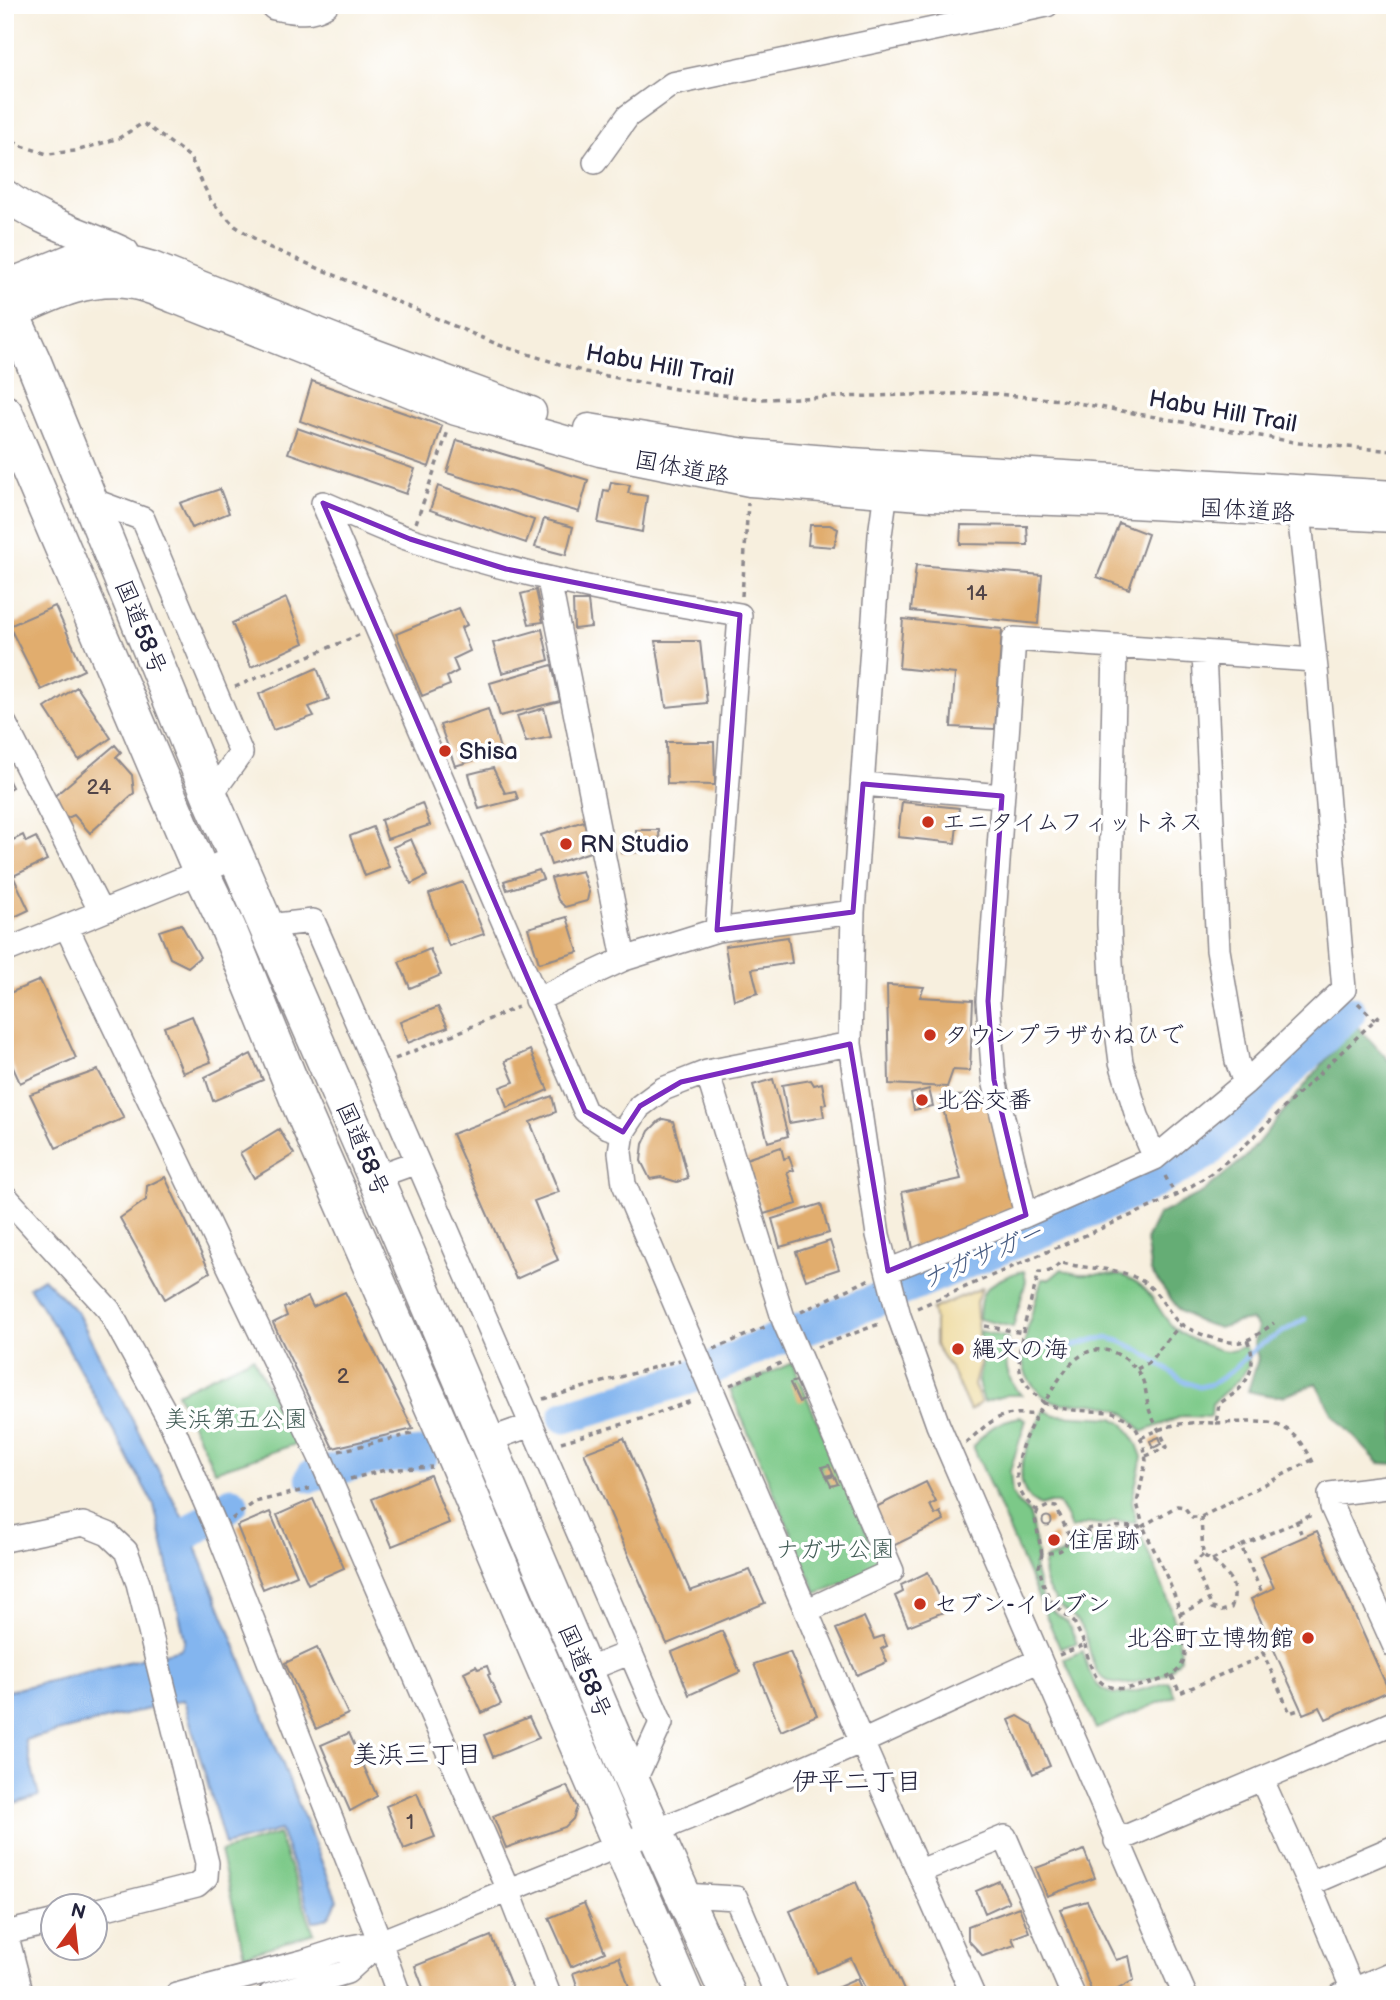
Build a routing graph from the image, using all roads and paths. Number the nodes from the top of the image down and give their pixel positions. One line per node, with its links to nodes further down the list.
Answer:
1 (271, 5): 2 (street)
2 (326, 5)
3 (1047, 5): 5 (street)
4 (5, 135): 11 (path, Habu Hill Trail)
5 (595, 162)
6 (5, 195): 7 (main road)
7 (152, 267): 8 (main road, 国体道路); 12 (main road, 国体道路)
8 (7, 304): 12 (main road, 国体道路); 28 (highway, 国道58号)
9 (5, 413): 29 (highway, 国道58号)
10 (451, 422): 17 (path)
11 (1395, 451)
12 (888, 478): 13 (main road, 国体道路); 15 (main road, 国体道路); 26 (street)
13 (1395, 496)
14 (749, 497): 19 (path)
15 (1299, 513): 16 (main road, 国体道路); 23 (street)
16 (1395, 517)
17 (410, 539): 18 (street); 20 (street)
18 (549, 580): 19 (street); 36 (street)
19 (740, 615): 34 (street)
20 (376, 627): 24 (path); 37 (street)
21 (1115, 648): 22 (street); 27 (street); 44 (street)
22 (1204, 654): 23 (street); 42 (street)
23 (1314, 660): 42 (street)
24 (235, 687)
25 (5, 724): 30 (street)
26 (863, 784): 27 (street); 31 (street)
27 (1002, 796): 48 (street)
28 (237, 857): 29 (street); 33 (highway, 国道58号)
29 (201, 872): 30 (street); 64 (highway, 国道58号)
30 (101, 912): 32 (street)
31 (853, 912): 34 (street); 39 (street)
32 (66, 926): 35 (street); 70 (street)
33 (267, 926): 45 (street); 46 (highway, 国道58号)
34 (717, 930): 36 (street)
35 (5, 951)
36 (624, 959): 37 (street)
37 (536, 1000): 40 (path); 43 (street)
38 (1382, 1013): 50 (path)
39 (850, 1044): 41 (street); 49 (street)
40 (395, 1059)
41 (707, 1072): 43 (street); 51 (street)
42 (1245, 1083): 44 (street)
43 (623, 1132): 57 (street)
44 (1156, 1158): 48 (street)
45 (417, 1162): 46 (street); 63 (street)
46 (375, 1177): 67 (highway, 国道58号)
47 (5, 1196): 118 (street)
48 (1026, 1215): 49 (street)
49 (888, 1272): 50 (street); 51 (path)
50 (908, 1312): 99 (street)
51 (784, 1320): 57 (path); 92 (street)
52 (1274, 1323): 56 (path)
53 (1181, 1324): 55 (path); 56 (path); 58 (path)
54 (985, 1326): 55 (path)
55 (1023, 1333): 60 (path)
56 (1247, 1340): 62 (path)
57 (698, 1356): 59 (path); 92 (street)
58 (1137, 1369): 60 (path); 65 (path)
59 (542, 1399)
60 (1044, 1403): 61 (path); 66 (path)
61 (1037, 1415): 68 (path); 75 (path)
62 (1216, 1423): 65 (path); 71 (path)
63 (531, 1425): 67 (street); 97 (street)
64 (442, 1427): 70 (path); 109 (highway, 国道58号)
65 (1159, 1429): 66 (path); 69 (path)
66 (1140, 1438): 69 (path)
67 (486, 1441): 100 (highway, 国道58号)
68 (966, 1443)
69 (1146, 1456): 78 (path)
70 (320, 1457): 113 (street)
71 (1312, 1460): 72 (path); 76 (path)
72 (1315, 1467)
73 (1395, 1486): 74 (street)
74 (1332, 1507): 77 (path); 91 (street)
75 (1038, 1511): 83 (path); 86 (path)
76 (1201, 1517): 78 (path); 87 (path)
77 (1296, 1520): 82 (path); 85 (path)
78 (1143, 1526): 79 (path); 93 (path)
79 (1133, 1528): 81 (path); 81 (path)
80 (1085, 1530): 81 (path); 81 (path); 83 (path)
81 (1108, 1530)
82 (1301, 1533)
83 (1069, 1535): 86 (path)
84 (5, 1540): 115 (street)
85 (1241, 1546): 88 (path); 89 (path)
86 (1042, 1554): 95 (path)
87 (1203, 1555): 88 (path); 90 (path)
88 (1212, 1560): 90 (path)
89 (1261, 1591)
90 (1208, 1600): 93 (path)
91 (1386, 1604): 96 (street)
92 (806, 1611): 104 (street)
93 (1180, 1614): 101 (path)
94 (1254, 1633): 98 (path)
95 (1084, 1645): 99 (path); 101 (path)
96 (1395, 1647)
97 (629, 1653): 100 (street); 106 (street)
98 (1265, 1656): 101 (path); 102 (path)
99 (1049, 1658): 104 (street); 108 (street)
100 (584, 1671): 106 (highway, 国道58号)
101 (1172, 1676)
102 (1301, 1709)
103 (1395, 1722): 105 (street)
104 (862, 1742): 107 (street); 111 (street)
105 (1262, 1780): 108 (street); 112 (street)
106 (633, 1784): 107 (highway, 国道58号)
107 (655, 1831): 109 (street); 114 (highway, 国道58号)
108 (1116, 1841): 133 (street)
109 (621, 1845): 113 (street); 128 (highway, 国道58号)
110 (1395, 1847): 112 (street)
111 (920, 1871): 131 (street); 132 (street)
112 (1309, 1884): 121 (street)
113 (508, 1890): 118 (street); 127 (street)
114 (683, 1895): 129 (highway, 国道58号); 130 (street)
115 (108, 1907)
116 (38, 1925): 117 (street)
117 (6, 1933): 122 (street)
118 (380, 1942): 123 (street); 124 (street); 126 (street)
119 (1395, 1972): 121 (street)
120 (364, 1986): 125 (path)
121 (1350, 1993)
122 (22, 1995)
123 (176, 1995)
124 (270, 1995)
125 (360, 1995)
126 (398, 1995)
127 (549, 1995)
128 (685, 1995)
129 (728, 1995)
130 (777, 1995)
131 (973, 1995)
132 (1073, 1995)
133 (1185, 1995)

